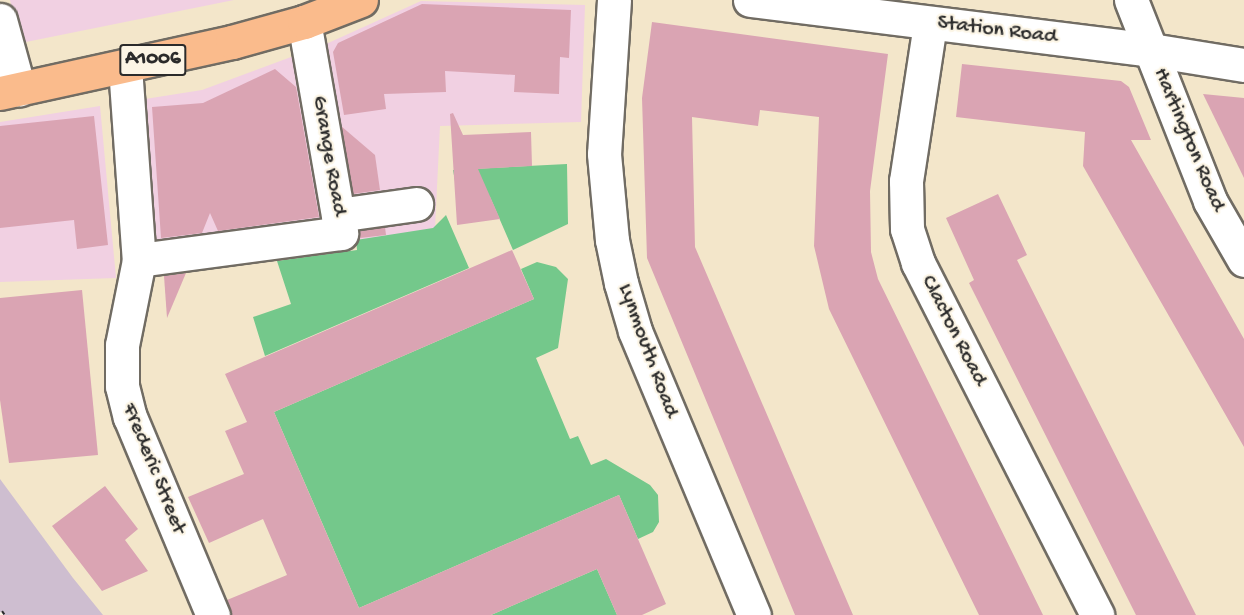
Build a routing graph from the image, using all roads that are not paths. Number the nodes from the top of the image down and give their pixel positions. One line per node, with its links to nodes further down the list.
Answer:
1 (361, 0): 6 (main road, A1006)
2 (614, 0): 17 (street, Lynmouth Road)
3 (750, 0): 7 (street, Station Road)
4 (1131, 0): 8 (street, Hartington Road)
5 (0, 20): 11 (street)
6 (304, 22): 10 (main road, A1006); 13 (street, Grange Road)
7 (930, 24): 8 (street, Station Road); 18 (street, Clacton Road)
8 (1151, 50): 9 (street, Station Road); 15 (street, Hartington Road)
9 (1244, 65)
10 (124, 67): 11 (main road, A1006); 14 (street, Frederic Street)
11 (10, 91)
12 (416, 204): 13 (street)
13 (339, 224): 14 (street, Grange Road)
14 (139, 260): 16 (street, Frederic Street)
15 (1244, 260)
16 (213, 615)
17 (754, 615)
18 (1097, 615)

